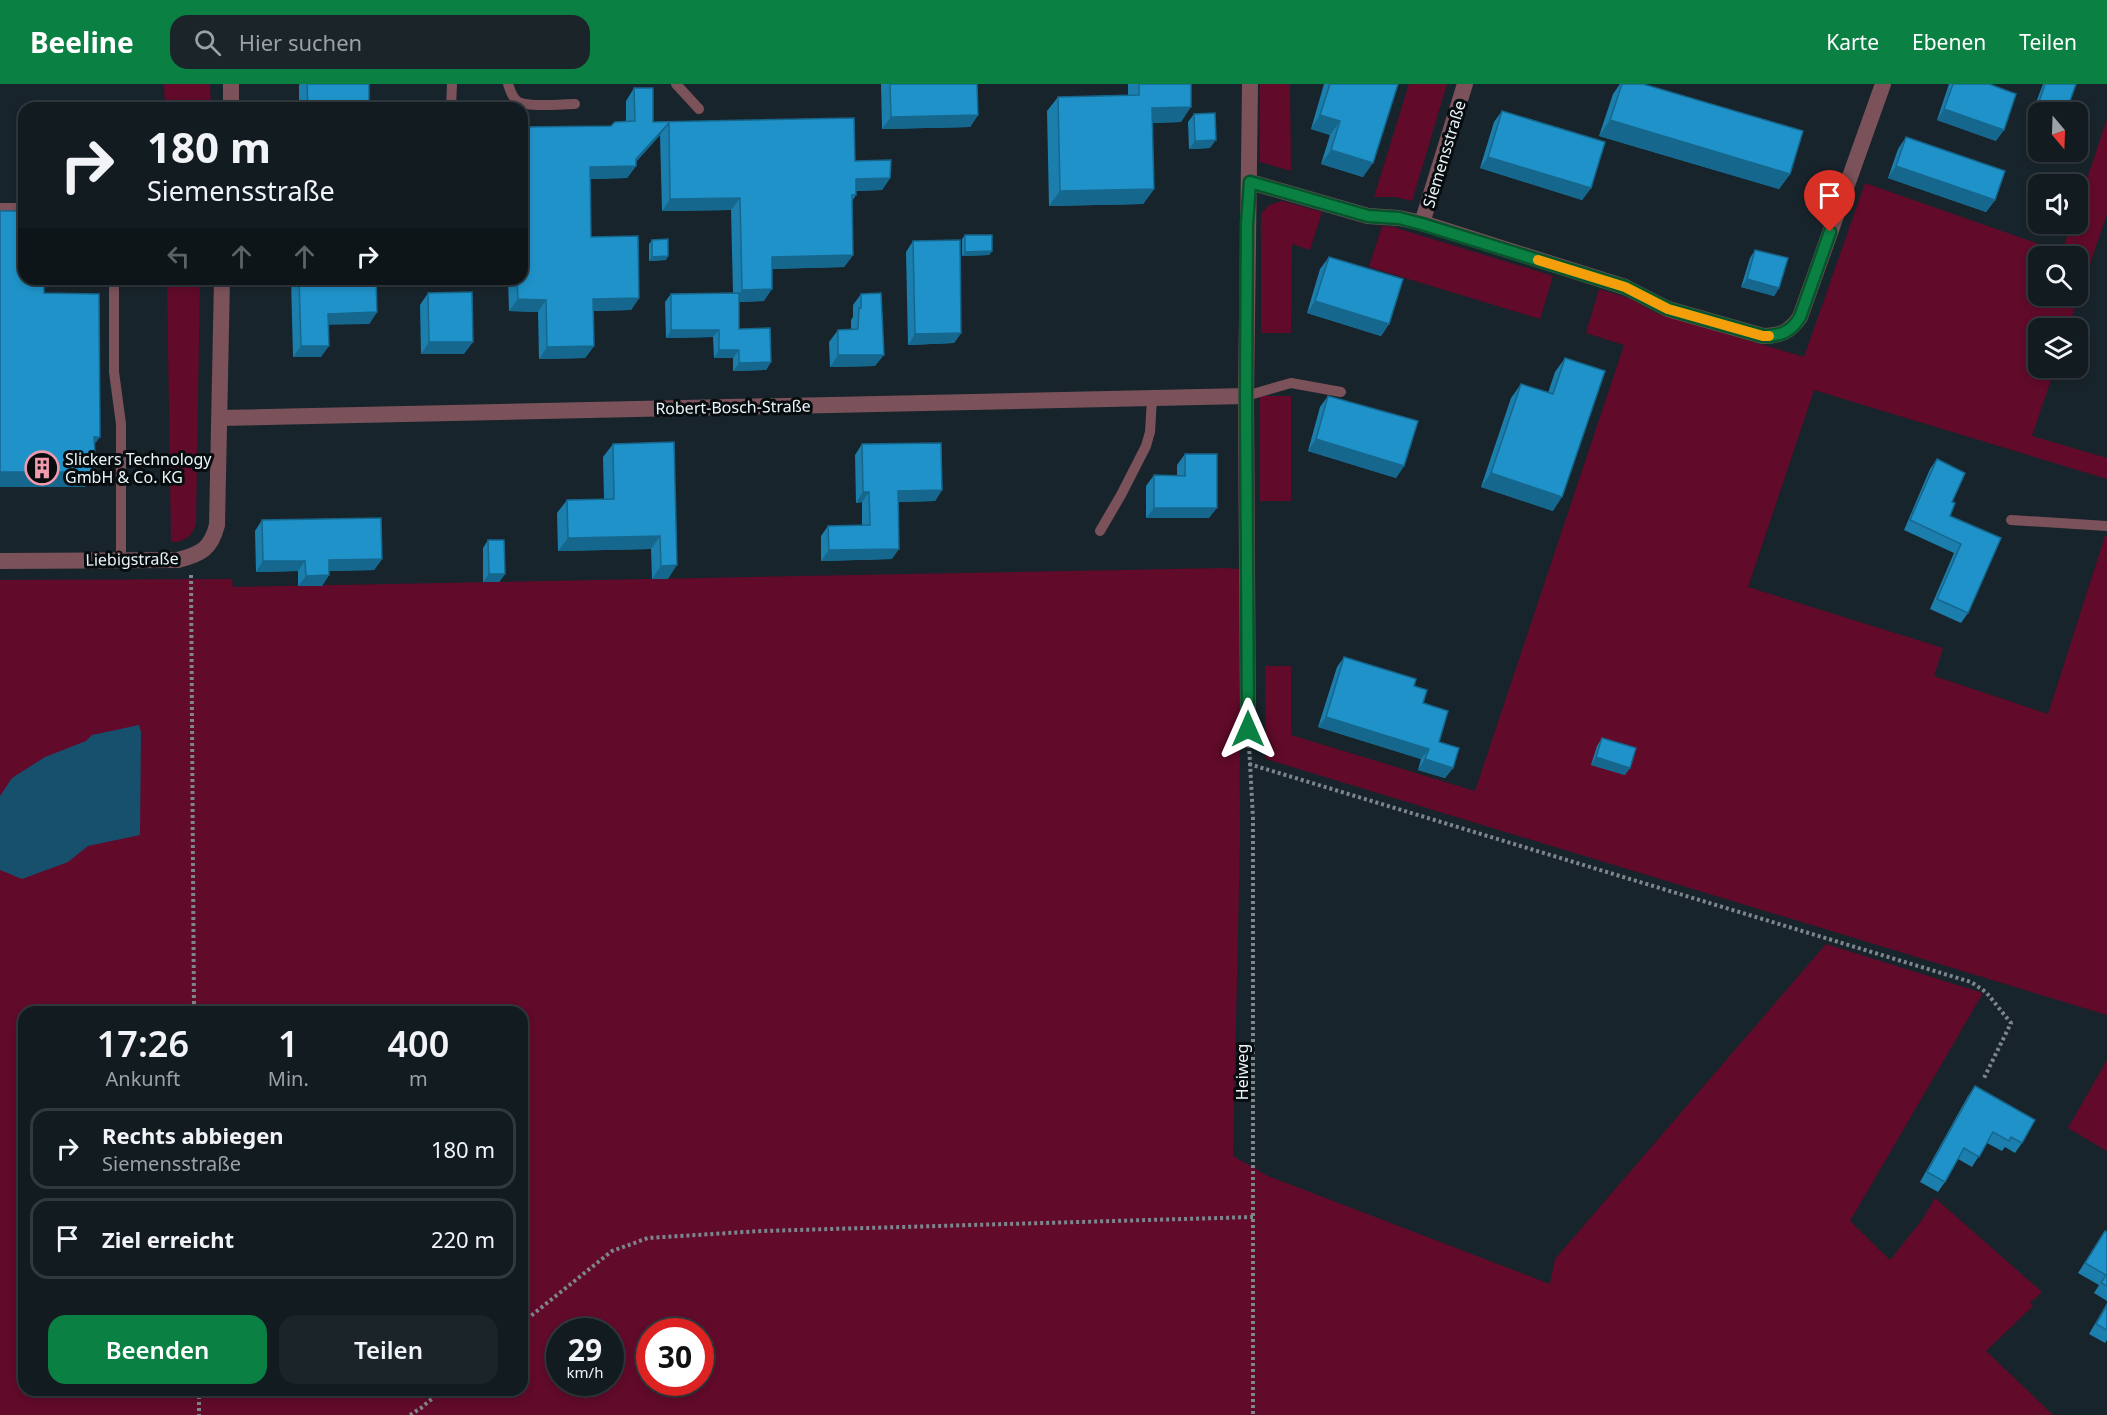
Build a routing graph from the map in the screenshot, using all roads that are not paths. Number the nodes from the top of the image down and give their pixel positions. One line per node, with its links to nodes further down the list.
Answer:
1 (231, 84): 8 (street)
2 (452, 84): 9 (lane)
3 (508, 84): 10 (lane)
4 (676, 84): 13 (lane)
5 (1250, 84): 14 (street)
6 (1466, 84): 17 (street, Siemensstraße)
7 (1883, 84): 17 (street, Siemensstraße)
8 (231, 102)
9 (451, 102)
10 (518, 102)
11 (528, 104): 12 (lane)
12 (575, 104)
13 (699, 109)
14 (1250, 182): 17 (street, Siemensstraße); 21 (street)
15 (0, 208): 16 (lane)
16 (18, 208)
17 (1422, 224)
18 (114, 285): 27 (lane)
19 (222, 285): 23 (street, Liebigstraße)
20 (1341, 392): 21 (lane)
21 (1246, 396): 22 (street, Robert-Bosch-Straße); 29 (street)
22 (1152, 398): 23 (street, Robert-Bosch-Straße); 26 (lane)
23 (220, 418): 27 (street, Liebigstraße)
24 (2011, 520): 25 (lane)
25 (2107, 526)
26 (1100, 531)
27 (121, 560): 28 (street, Liebigstraße)
28 (0, 561)
29 (1248, 729)

